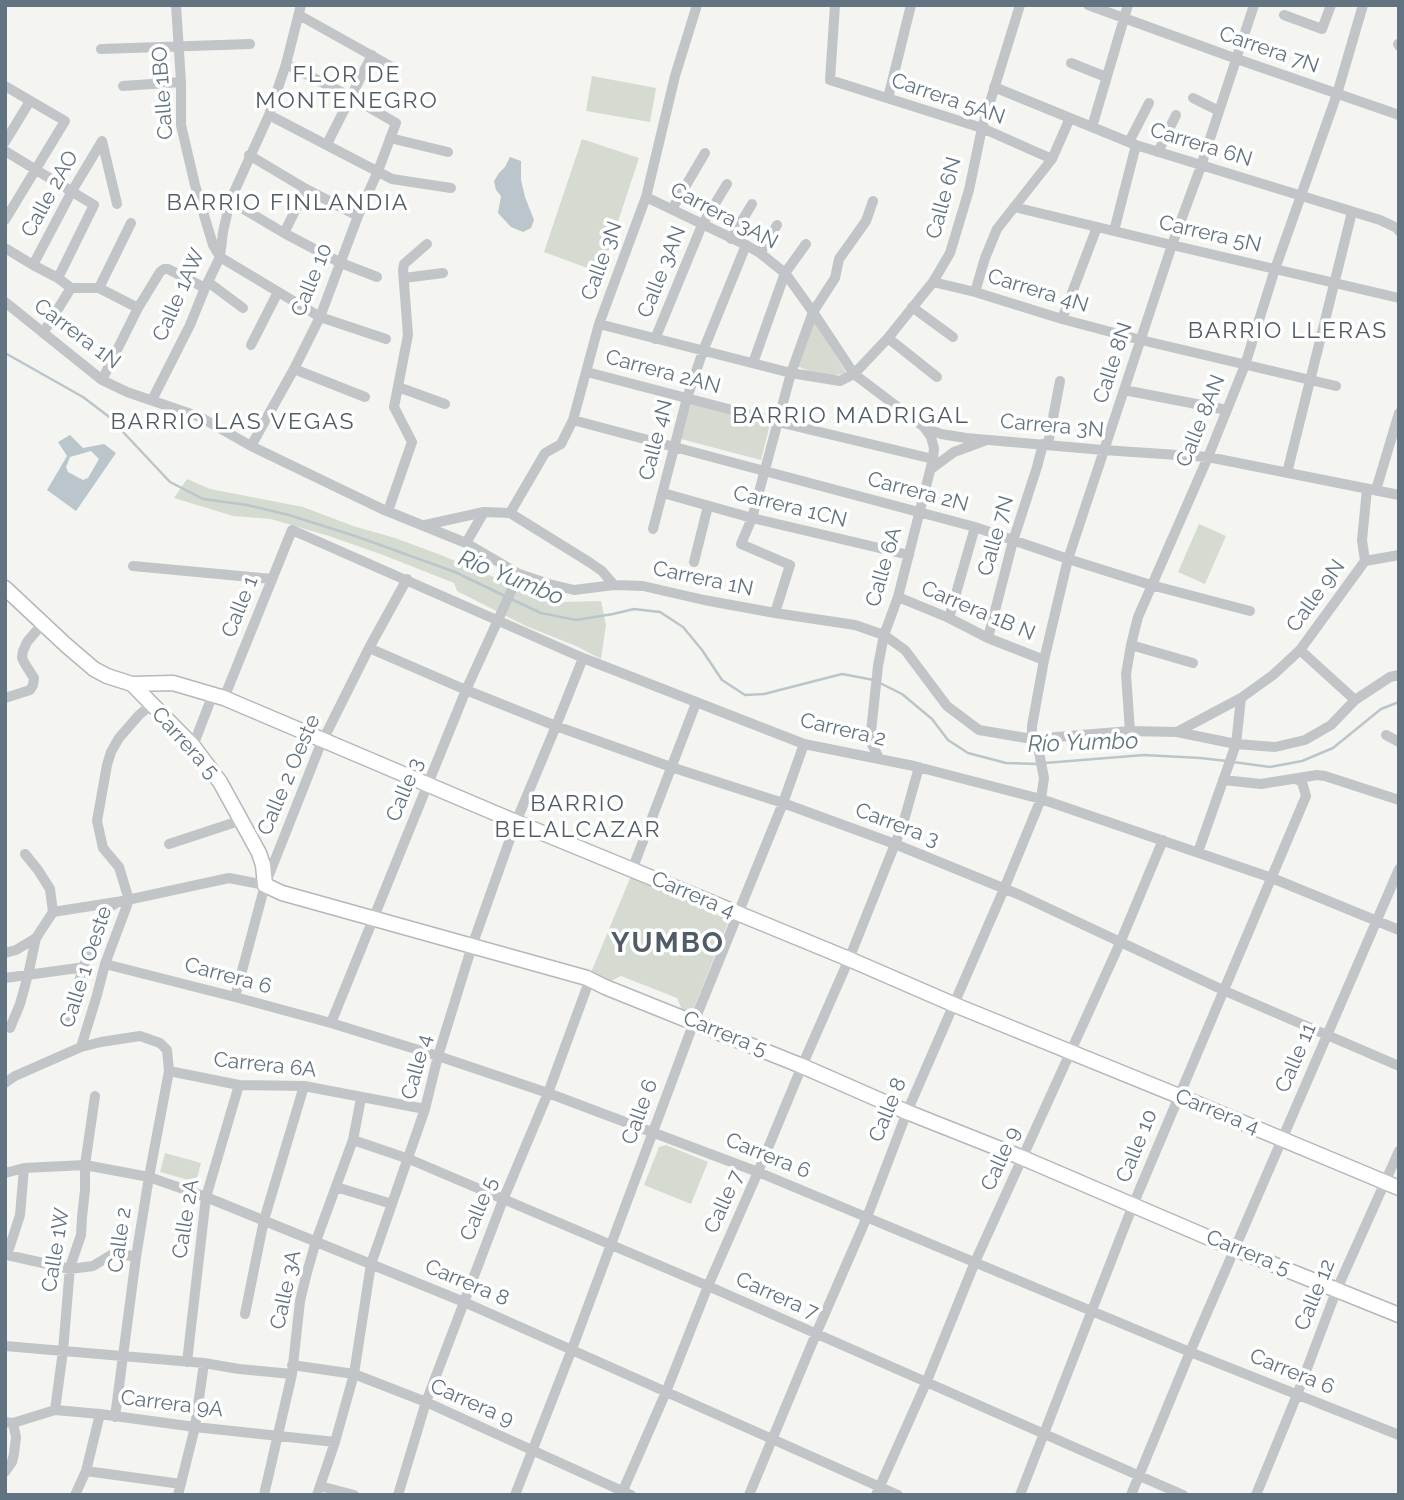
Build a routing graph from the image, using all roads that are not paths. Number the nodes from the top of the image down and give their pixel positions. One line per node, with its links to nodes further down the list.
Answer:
1 (176, 5): 15 (street, Calle 1BO)
2 (697, 5): 57 (street, Calle 3N)
3 (835, 5): 29 (street, Carrera 5AN)
4 (911, 5): 29 (street)
5 (1020, 5): 26 (street, Calle 6N)
6 (1088, 5): 13 (street, Carrera 7N)
7 (1128, 5): 13 (street)
8 (1254, 5): 18 (street, Calle 8N)
9 (1331, 5): 12 (street)
10 (1363, 5): 27 (street, Calle 8AN)
11 (300, 10): 17 (street); 20 (street, Calle 1AW)
12 (1284, 15)
13 (1124, 19): 18 (street, Carrera 7N); 22 (street)
14 (250, 44): 15 (street)
15 (179, 47): 16 (street); 23 (street, Calle 1BO)
16 (101, 50)
17 (372, 55): 21 (street); 28 (street)
18 (1237, 60): 27 (street, Carrera 7N); 33 (street, Calle 8N)
19 (1070, 63): 22 (street)
20 (286, 64): 28 (street); 34 (street, Calle 1AW)
21 (392, 67)
22 (1107, 77): 38 (street)
23 (181, 82): 25 (street); 81 (street, Calle 1BO)
24 (5, 86): 31 (street)
25 (123, 86)
26 (994, 87): 37 (street, Carrera 6N); 39 (street, Calle 6N)
27 (1337, 94): 36 (street, Carrera 7N); 56 (street, Calle 8AN)
28 (351, 97): 40 (street, Calle 10); 43 (street)
29 (888, 98): 39 (street, Carrera 5AN)
30 (1193, 98): 33 (street)
31 (30, 101): 41 (street); 50 (street)
32 (1149, 103): 42 (street)
33 (1219, 111): 49 (street, Calle 8N)
34 (269, 115): 43 (street); 47 (street, Calle 1AW)
35 (1176, 115): 45 (street)
36 (1399, 115)
37 (1070, 118): 38 (street, Carrera 6N); 48 (street)
38 (1092, 127): 42 (street, Carrera 6N)
39 (982, 128): 48 (street, Carrera 5AN); 90 (street, Calle 6N)
40 (390, 138): 44 (street); 51 (street, Calle 10)
41 (6, 143): 50 (street)
42 (1132, 144): 45 (street, Carrera 6N); 71 (street)
43 (327, 145): 51 (street)
44 (448, 152)
45 (1158, 152): 49 (street, Carrera 6N)
46 (705, 153): 63 (street)
47 (249, 155): 54 (street); 58 (street, Calle 1AW)
48 (1052, 159): 62 (street)
49 (1201, 166): 56 (street, Carrera 6N); 78 (street, Calle 8N)
50 (36, 169): 55 (street); 66 (street)
51 (378, 171): 53 (street); 65 (street, Calle 10)
52 (727, 184): 68 (street, Calle 3AN)
53 (451, 188)
54 (306, 189): 65 (street); 73 (street)
55 (72, 191): 60 (street, Calle 2AO); 83 (street, Calle 2AO); 88 (street)
56 (1300, 195): 64 (street, Carrera 6N); 84 (street, Calle 8AN)
57 (646, 197): 63 (street, Carrera 3AN); 105 (street, Calle 3N)
58 (230, 201): 73 (street); 81 (street, Calle 1AW)
59 (873, 201): 102 (street)
60 (117, 204)
61 (752, 204): 74 (street)
62 (1014, 206): 70 (street, Carrera 5N); 96 (street)
63 (672, 209): 68 (street, Carrera 3AN)
64 (1352, 212): 72 (street, Carrera 6N); 91 (street)
65 (358, 216): 82 (street, Calle 10)
66 (5, 220)
67 (131, 223): 94 (street)
68 (702, 225): 74 (street, Carrera 3AN); 110 (street, Calle 3AN)
69 (777, 225): 80 (street)
70 (1097, 227): 71 (street, Carrera 5N); 104 (street)
71 (1115, 231): 78 (street, Carrera 5N)
72 (1399, 231)
73 (284, 233): 82 (street)
74 (732, 239): 77 (street, Carrera 3AN)
75 (427, 244): 89 (street)
76 (806, 244): 85 (street)
77 (746, 245): 80 (street, Carrera 3AN); 113 (street, Calle 4N)
78 (1172, 245): 84 (street, Carrera 5N); 111 (street, Calle 8N)
79 (5, 248): 83 (street)
80 (760, 253): 85 (street, Carrera 3AN)
81 (220, 257): 92 (street, Calle 1AW); 95 (street)
82 (341, 263): 87 (street); 103 (street, Calle 10)
83 (33, 265): 88 (street)
84 (1275, 269): 91 (street, Carrera 5N); 115 (street, Calle 8AN)
85 (785, 272): 102 (street, Carrera 3AN); 114 (street)
86 (443, 273): 89 (street)
87 (377, 277)
88 (58, 278): 93 (street)
89 (404, 278): 125 (street)
90 (933, 282): 96 (street, Carrera 4N); 99 (street, Calle 6N)
91 (1336, 283): 97 (street, Carrera 5N); 123 (street)
92 (207, 285): 100 (street); 101 (street); 129 (street, Calle 1AW)
93 (71, 288): 94 (street); 106 (street)
94 (99, 288): 100 (street)
95 (278, 292): 103 (street); 112 (street)
96 (975, 292): 104 (street, Carrera 4N)
97 (1399, 298)
98 (5, 302): 106 (street, Carrera 1N)
99 (912, 307): 107 (street); 108 (street, Calle 6N)
100 (138, 308): 121 (street)
101 (243, 308)
102 (813, 312): 118 (street); 119 (street, Carrera 3AN)
103 (320, 317): 109 (street); 116 (street, Calle 10)
104 (1062, 319): 111 (street, Carrera 4N)
105 (599, 324): 110 (street); 117 (street, Calle 3N)
106 (43, 333): 121 (street, Carrera 1N)
107 (953, 337)
108 (888, 338): 119 (street, Calle 6N); 120 (street)
109 (386, 339)
110 (655, 339): 113 (street)
111 (1141, 340): 115 (street, Carrera 4N); 126 (street, Calle 8N)
112 (251, 345)
113 (703, 351): 114 (street); 128 (street, Calle 4N)
114 (752, 363): 118 (street)
115 (1245, 365): 123 (street, Carrera 4N); 131 (street, Calle 8AN)
116 (294, 369): 127 (street); 138 (street, Calle 10)
117 (587, 372): 128 (street, Carrera 2AN); 133 (street, Calle 3N)
118 (791, 373): 119 (street); 134 (street)
119 (855, 374): 135 (street, Carrera 3N)
120 (937, 377)
121 (102, 380): 129 (street, Carrera 1N)
122 (1060, 381): 137 (street, Calle 7N)
123 (1309, 381): 124 (street, Carrera 4N); 144 (street)
124 (1336, 386)
125 (398, 387): 130 (street); 149 (street)
126 (1124, 390): 131 (street); 140 (street, Calle 8N)
127 (365, 397)
128 (687, 398): 134 (street, Carrera 2AN); 139 (street, Calle 4N)
129 (152, 400): 138 (street, Carrera 1N)
130 (445, 404)
131 (1227, 410): 141 (street, Calle 8AN)
132 (1399, 413): 145 (street, Calle 9N)
133 (573, 419): 139 (street, Carrera 2N); 151 (street, Calle 3N)
134 (778, 422): 142 (street, Carrera 2AN); 143 (street)
135 (924, 427): 136 (street, Carrera 3N); 142 (street)
136 (990, 439): 137 (street, Carrera 3N); 142 (street)
137 (1045, 444): 140 (street, Carrera 3N); 158 (street, Calle 7N)
138 (251, 446): 149 (street, Carrera 1N)
139 (674, 446): 143 (street, Carrera 2N); 146 (street, Calle 4N)
140 (1103, 450): 141 (street, Carrera 3N); 162 (street, Calle 8N)
141 (1208, 457): 144 (street, Carrera 3N); 170 (street, Calle 8AN)
142 (932, 464): 152 (street, Calle 6A)
143 (764, 470): 152 (street, Carrera 2N); 153 (street)
144 (1287, 473): 145 (street, Carrera 3N)
145 (1371, 490): 147 (street, Carrera 3N); 163 (street, Calle 9N)
146 (663, 493): 148 (street, Carrera 1CN); 156 (street, Calle 4N)
147 (1399, 495)
148 (708, 506): 153 (street, Carrera 1CN); 164 (street)
149 (388, 511): 154 (street, Carrera 1N)
150 (484, 512): 151 (street); 154 (street); 159 (street)
151 (510, 513): 169 (street)
152 (919, 513): 155 (street, Carrera 2N); 160 (street, Calle 6A)
153 (752, 518): 160 (street, Carrera 1CN); 174 (street)
154 (424, 525): 159 (street, Carrera 1N)
155 (975, 527): 158 (street, Carrera 2N); 175 (street)
156 (653, 529)
157 (292, 530): 167 (street, Calle 1); 168 (street, Carrera 2)
158 (1013, 541): 162 (street, Carrera 2N); 179 (street, Calle 7N)
159 (466, 543): 166 (street, Carrera 1N)
160 (909, 555): 172 (street, Calle 6A)
161 (1399, 555): 163 (street)
162 (1068, 559): 170 (street, Carrera 2N); 184 (street, Calle 8N)
163 (1365, 561): 182 (street, Calle 9N)
164 (694, 562)
165 (133, 566): 167 (street)
166 (519, 575): 169 (street, Carrera 1N); 176 (street, Calle 3)
167 (272, 579): 189 (street, Calle 1)
168 (407, 579): 176 (street, Carrera 2); 181 (street, Calle 2 Oeste)
169 (614, 585): 174 (street, Carrera 1N)
170 (1151, 585): 173 (street, Carrera 2N); 180 (street, Calle 8AN)
171 (5, 588): 177 (main road, Carrera 4)
172 (898, 597): 175 (street, Carrera 1B N); 178 (street, Calle 6A)
173 (1250, 611)
174 (775, 613): 178 (street, Carrera 1N)
175 (949, 618): 179 (street, Carrera 1B N)
176 (498, 621): 183 (street, Carrera 2); 188 (street, Calle 3)
177 (43, 623): 187 (main road, Carrera 4); 190 (street)
178 (884, 635): 199 (street, Carrera 1N); 201 (street)
179 (988, 638): 184 (street, Carrera 1B N)
180 (1131, 645): 185 (street); 196 (street, Calle 8AN)
181 (369, 648): 188 (street, Carrera 3); 200 (street, Calle 2 Oeste)
182 (1300, 650): 191 (street, Calle 9N); 192 (street)
183 (583, 657): 193 (street, Carrera 2); 195 (street, Calle 4)
184 (1044, 660): 199 (street, Calle 8N)
185 (1193, 663)
186 (1399, 675): 192 (street, Carrera 1N)
187 (132, 684): 189 (main road, Carrera 4); 194 (main road, Carrera 5)
188 (466, 690): 195 (street, Carrera 3); 212 (street, Calle 3)
189 (218, 696): 200 (main road, Carrera 4); 204 (street, Calle 1)
190 (5, 698)
191 (1241, 698): 197 (street, Calle 9N); 205 (street)
192 (1355, 700): 205 (street, Carrera 1N)
193 (696, 703): 203 (street, Carrera 2); 208 (street)
194 (151, 705): 204 (main road, Carrera 5); 228 (street, Calle 1 Oeste)
195 (556, 726): 208 (street, Carrera 3); 217 (street, Calle 4)
196 (1130, 731): 197 (street, Carrera 1N); 199 (street, Carrera 1N)
197 (1177, 732): 205 (street, Carrera 1N)
198 (1386, 735): 202 (street)
199 (1032, 739): 213 (street, Calle 8)
200 (323, 740): 212 (main road, Carrera 4); 226 (street, Calle 2 Oeste)
201 (870, 741): 206 (street); 207 (street)
202 (1399, 742)
203 (804, 744): 206 (street, Carrera 2); 215 (street, Calle 6)
204 (193, 746): 216 (main road, Carrera 5)
205 (1235, 748): 210 (street)
206 (854, 753): 207 (street, Carrera 2)
207 (879, 758): 209 (street, Carrera 2)
208 (671, 767): 215 (street, Carrera 3); 224 (street)
209 (919, 767): 213 (street, Carrera 2); 220 (street, Calle 7)
210 (1224, 777): 211 (street); 221 (street)
211 (1296, 779): 214 (street); 225 (street, Calle 10)
212 (428, 784): 217 (main road, Carrera 4); 231 (street, Calle 3)
213 (1041, 799): 218 (street, Carrera 2); 227 (street, Calle 8)
214 (1399, 800)
215 (783, 803): 220 (street, Carrera 3); 230 (street, Calle 6)
216 (242, 820): 219 (street); 226 (main road, Carrera 5)
217 (516, 822): 224 (main road, Carrera 4); 236 (street, Calle 4)
218 (1163, 840): 221 (street, Carrera 2); 235 (street, Calle 9)
219 (169, 844)
220 (895, 844): 227 (street, Carrera 3); 238 (street, Calle 7)
221 (1198, 852): 225 (street, Carrera 2)
222 (25, 854): 229 (street)
223 (1399, 869): 232 (street, Calle 11)
224 (632, 870): 230 (main road, Carrera 4)
225 (1272, 878): 232 (street, Carrera 2); 244 (street, Calle 10)
226 (265, 885): 228 (street, Calle 1 Oeste); 231 (main road, Carrera 5); 245 (street, Calle 2 Oeste)
227 (1004, 889): 235 (street, Carrera 3); 246 (street, Calle 8)
228 (123, 901): 229 (street); 239 (street, Calle 1 Oeste); 240 (street, Calle 1 Oeste)
229 (53, 912): 234 (street)
230 (737, 914): 238 (main road, Carrera 4); 248 (street, Calle 6)
231 (374, 918): 236 (main road, Carrera 5); 249 (street, Calle 3)
232 (1376, 921): 233 (street, Carrera 2); 251 (street, Calle 11)
233 (1399, 930)
234 (36, 938): 237 (street); 241 (street)
235 (1120, 943): 244 (street, Carrera 3); 253 (street, Calle 9)
236 (472, 946): 243 (main road, Carrera 5); 254 (street, Calle 4)
237 (5, 953)
238 (849, 959): 246 (main road, Carrera 4); 255 (street, Calle 7)
239 (105, 964): 245 (street, Carrera 6); 252 (street, Calle 1 Oeste)
240 (85, 967): 241 (street); 247 (street, Calle 1 Oeste)
241 (28, 975): 242 (street); 250 (street)
242 (5, 978)
243 (590, 979): 248 (main road, Carrera 5); 261 (street, Calle 5)
244 (1225, 991): 251 (street, Carrera 3); 263 (street, Calle 10)
245 (235, 997): 249 (street, Carrera 6)
246 (955, 1005): 253 (main road, Carrera 4); 266 (street, Calle 8)
247 (68, 1017)
248 (694, 1022): 255 (main road, Carrera 5); 267 (street, Calle 6)
249 (331, 1023): 254 (street, Carrera 6)
250 (10, 1028)
251 (1327, 1036): 256 (street, Carrera 3); 268 (street, Calle 11)
252 (81, 1047): 257 (street); 258 (street)
253 (1071, 1052): 263 (main road, Carrera 4); 271 (street, Calle 9)
254 (438, 1056): 261 (street, Carrera 6); 265 (street, Calle 4)
255 (802, 1066): 266 (main road, Carrera 5); 275 (street, Calle 7)
256 (1399, 1066)
257 (169, 1071): 259 (street, Carrera 6A); 277 (street, Calle 2)
258 (5, 1083)
259 (239, 1085): 260 (street, Carrera 6A); 281 (street, Calle 2A)
260 (303, 1086): 264 (street, Carrera 6A); 286 (street)
261 (548, 1093): 267 (street, Carrera 6); 282 (street, Calle 5)
262 (95, 1096): 273 (street, Calle 1W)
263 (1179, 1096): 268 (main road, Carrera 4); 284 (street, Calle 10)
264 (361, 1098): 265 (street, Carrera 6A); 269 (street, Calle 3A)
265 (425, 1109): 272 (street, Calle 4)
266 (907, 1112): 271 (main road, Carrera 5); 285 (street, Calle 8)
267 (653, 1133): 275 (street, Carrera 6); 288 (street, Calle 6)
268 (1282, 1139): 278 (main road, Carrera 4); 289 (street, Calle 11)
269 (353, 1140): 272 (street, Carrera 7); 279 (street, Calle 3A)
270 (1399, 1151): 278 (street, Calle 12)
271 (1023, 1158): 284 (main road, Carrera 5); 291 (street, Calle 9)
272 (409, 1159): 282 (street, Carrera 7); 283 (street, Calle 4)
273 (85, 1165): 274 (street, Carrera 8); 277 (street, Carrera 8); 293 (street, Calle 1W)
274 (24, 1168): 276 (street, Carrera 8); 293 (street)
275 (758, 1172): 285 (street, Carrera 6); 294 (street, Calle 7)
276 (5, 1173)
277 (149, 1177): 281 (street, Carrera 8); 290 (street, Calle 2)
278 (1384, 1182): 280 (main road, Carrera 4); 295 (street, Calle 12)
279 (336, 1186): 283 (street); 287 (street, Calle 3A)
280 (1399, 1188)
281 (206, 1197): 286 (street, Carrera 8); 306 (street, Calle 2A)
282 (503, 1200): 288 (street, Carrera 7); 296 (street, Calle 5)
283 (392, 1204): 292 (street, Calle 4)
284 (1133, 1205): 289 (main road, Carrera 5); 297 (street, Calle 10)
285 (867, 1217): 291 (street, Carrera 6); 300 (street, Calle 8)
286 (264, 1220): 287 (street, Carrera 8); 298 (street)
287 (316, 1241): 292 (street, Carrera 8); 308 (street, Calle 3A)
288 (610, 1245): 294 (street, Carrera 7); 302 (street, Calle 6)
289 (1235, 1248): 295 (main road, Carrera 5); 304 (street, Calle 11)
290 (136, 1257): 293 (street); 305 (street, Calle 2)
291 (975, 1262): 297 (street, Carrera 6); 310 (street, Calle 9)
292 (372, 1264): 296 (street, Carrera 8); 309 (street, Calle 4)
293 (70, 1269): 303 (street, Calle 1W)
294 (708, 1286): 300 (street, Carrera 7); 311 (street, Calle 7)
295 (1337, 1289): 299 (main road, Carrera 5); 312 (street, Calle 12)
296 (464, 1302): 302 (street, Carrera 8); 313 (street, Calle 5)
297 (1092, 1311): 304 (street, Carrera 6); 320 (street, Calle 10)
298 (245, 1314)
299 (1399, 1315)
300 (816, 1334): 310 (street, Carrera 7); 322 (street, Calle 8)
301 (5, 1346): 303 (street, Carrera 9)
302 (572, 1349): 311 (street, Carrera 8); 324 (street, Calle 6)
303 (63, 1351): 305 (street, Carrera 9); 314 (street, Calle 1W)
304 (1190, 1352): 312 (street, Carrera 6); 327 (street, Calle 11)
305 (124, 1357): 306 (street, Carrera 9); 316 (street, Calle 2)
306 (187, 1362): 307 (street, Carrera 9)
307 (204, 1363): 308 (street, Carrera 9); 318 (street)
308 (292, 1369): 309 (street, Carrera 9); 321 (street, Calle 3A)
309 (354, 1374): 313 (street, Carrera 9); 323 (street, Calle 4)
310 (926, 1383): 320 (street, Carrera 7); 330 (street, Calle 9)
311 (666, 1392): 322 (street, Carrera 8); 331 (street, Calle 7)
312 (1297, 1395): 319 (street, Carrera 6); 342 (street, Calle 12)
313 (426, 1402): 324 (street, Carrera 9); 335 (street, Calle 5)
314 (55, 1410): 315 (street, Carrera 9A); 317 (street, Carrera 9A)
315 (100, 1413): 316 (street, Carrera 9A); 325 (street)
316 (115, 1416): 318 (street, Carrera 9A)
317 (9, 1423): 326 (street)
318 (195, 1427): 321 (street, Carrera 9A); 328 (street)
319 (1398, 1432)
320 (1045, 1433): 327 (street, Carrera 7); 339 (street, Calle 10)
321 (278, 1436): 323 (street, Carrera 9A); 333 (street, Calle 3A)
322 (773, 1439): 330 (street, Carrera 8); 337 (street, Calle 8)
323 (335, 1442): 329 (street, Calle 4)
324 (533, 1451): 331 (street, Carrera 9); 336 (street, Calle 6)
325 (86, 1471): 328 (street); 332 (street)
326 (5, 1472)
327 (1139, 1475): 340 (street, Calle 11); 341 (street, Carrera 7)
328 (179, 1489)
329 (318, 1490): 334 (street)
330 (878, 1491): 338 (street, Carrera 8)
331 (625, 1494)
332 (75, 1495)
333 (264, 1495)
334 (354, 1495)
335 (398, 1495)
336 (515, 1495)
337 (749, 1495)
338 (898, 1495)
339 (1020, 1495)
340 (1130, 1495)
341 (1183, 1495)
342 (1256, 1495)

